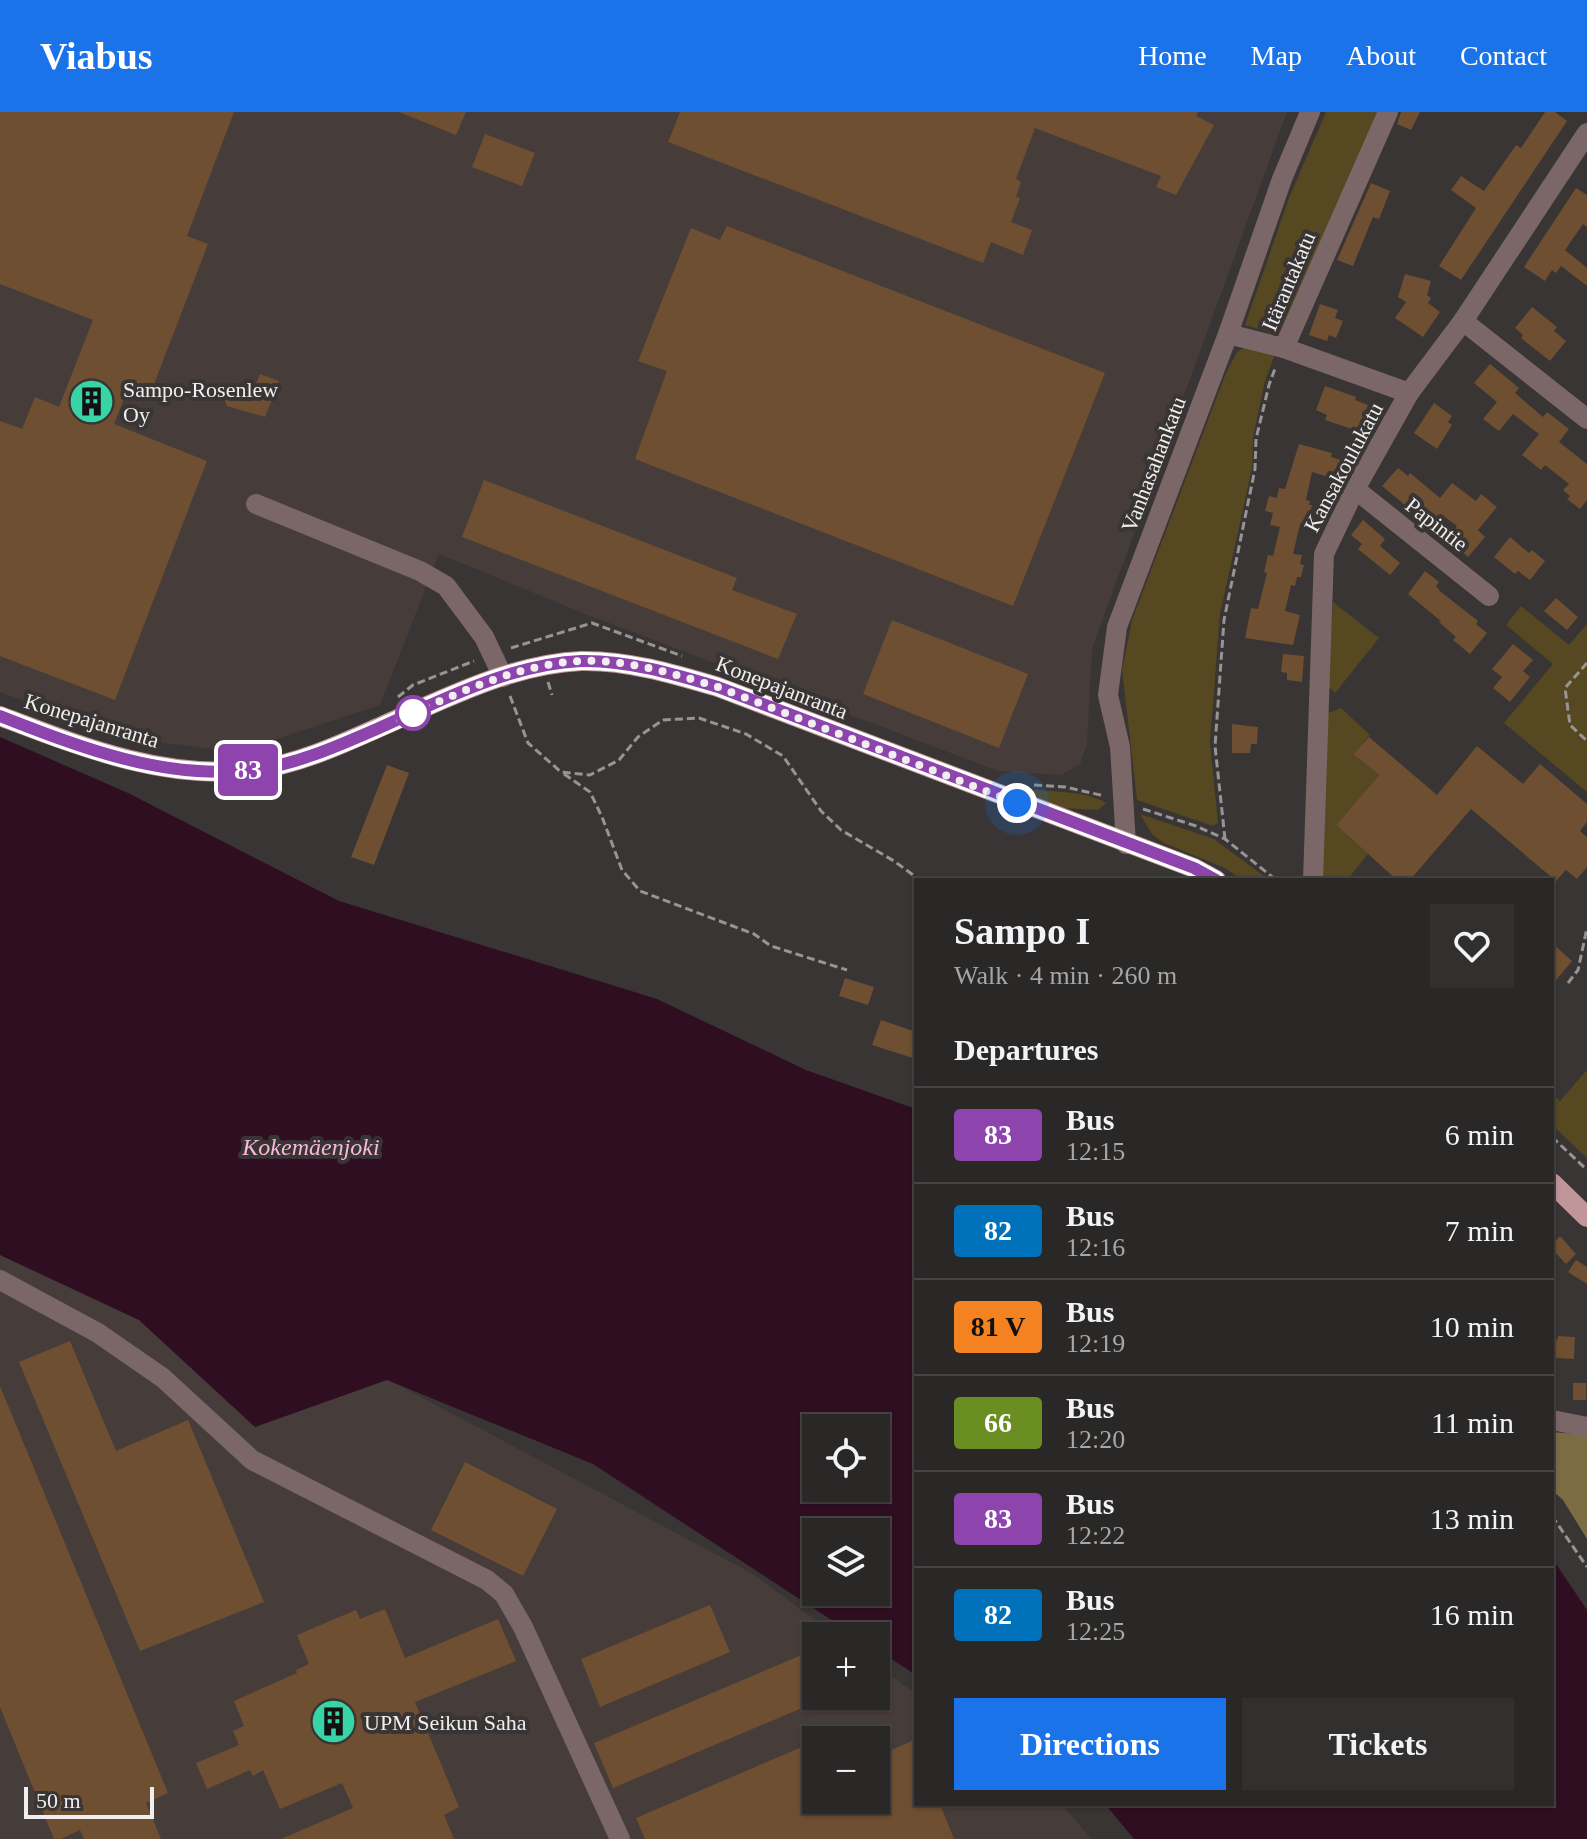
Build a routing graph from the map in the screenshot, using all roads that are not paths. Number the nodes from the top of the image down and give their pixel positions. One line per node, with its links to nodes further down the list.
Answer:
1 (1310, 112): 5 (street, Vanhasahankatu)
2 (1388, 112): 6 (street, Itärantakatu)
3 (1587, 133): 4 (street, Kansakoulukatu)
4 (1463, 321): 7 (street, Kansakoulukatu); 8 (street)
5 (1228, 334): 6 (street); 14 (street, Vanhasahankatu)
6 (1284, 348): 7 (street, Itärantakatu)
7 (1409, 393): 9 (street, Kansakoulukatu)
8 (1587, 419)
9 (1355, 489): 11 (street, Papintie); 16 (street, Kansakoulukatu)
10 (256, 504): 12 (street)
11 (1489, 596)
12 (503, 677): 13 (main road, Konepajanranta); 14 (main road, Konepajanranta)
13 (0, 716)
14 (1126, 844): 15 (main road, Konepajanranta)
15 (1212, 878)
16 (1313, 878)
17 (1554, 1185): 18 (main road)
18 (1587, 1217)
19 (0, 1280): 22 (street)
20 (1554, 1420): 21 (street)
21 (1587, 1427)
22 (620, 1839)

